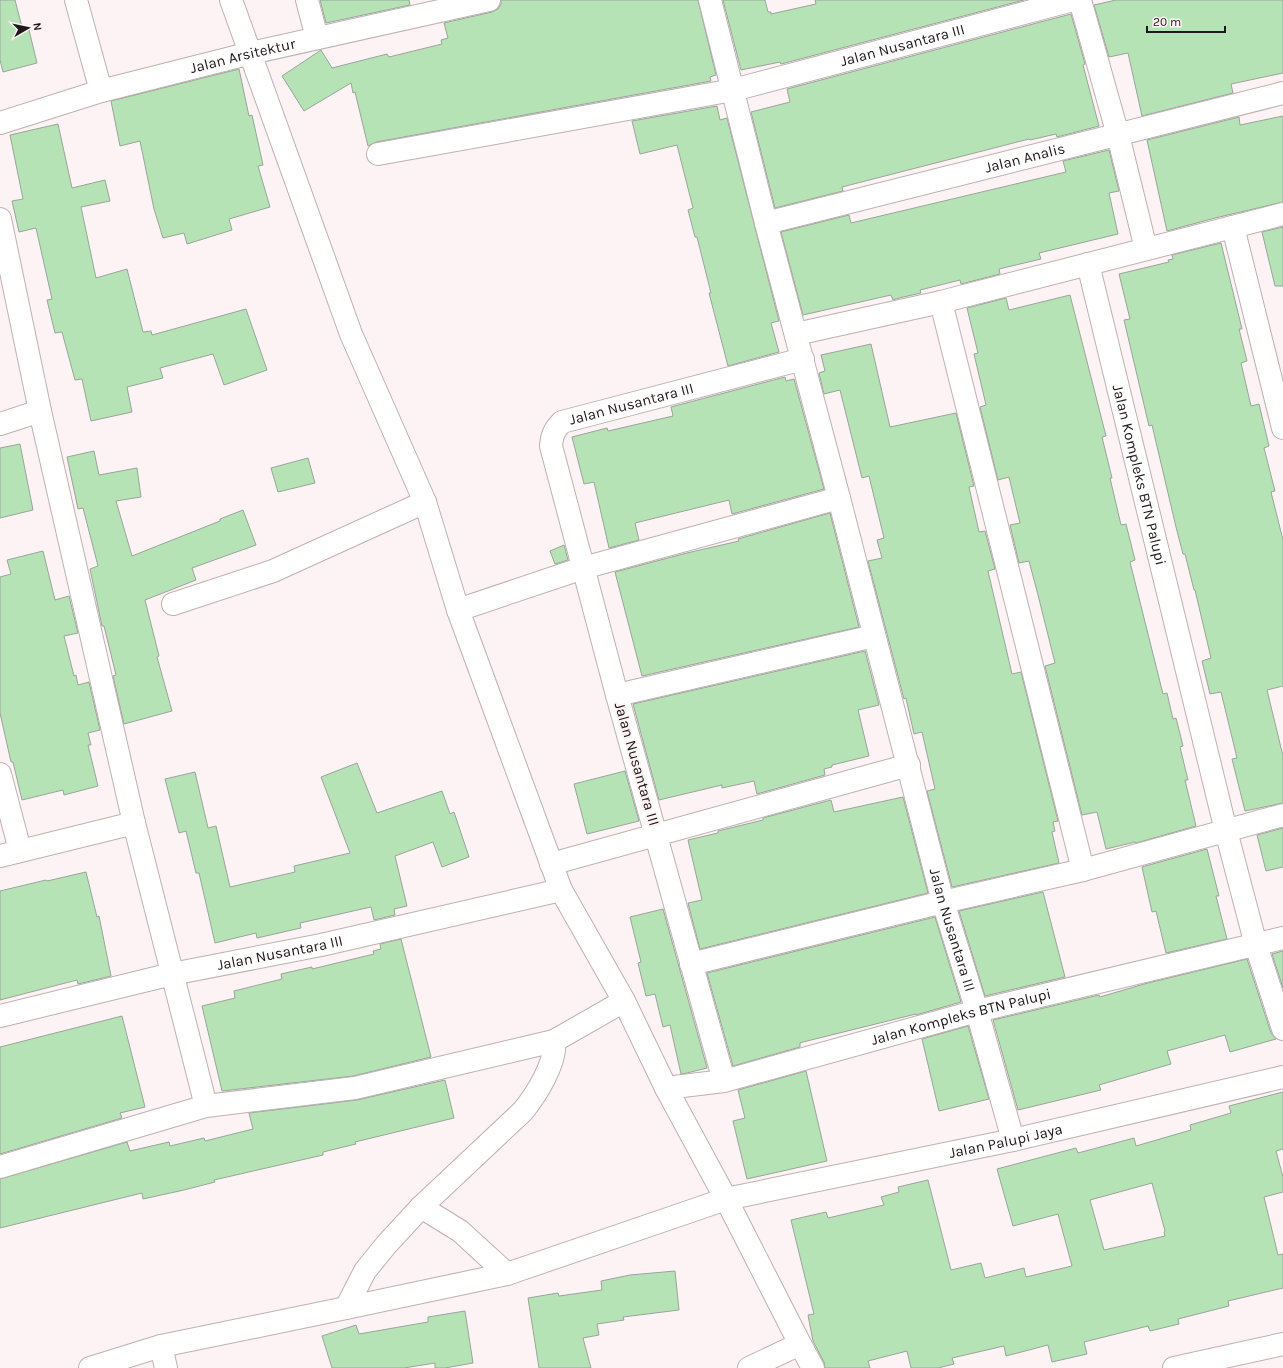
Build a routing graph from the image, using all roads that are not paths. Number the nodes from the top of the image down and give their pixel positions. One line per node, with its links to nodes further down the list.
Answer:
1 (76, 0): 11 (street)
2 (231, 0): 9 (street)
3 (307, 0): 8 (street)
4 (489, 0): 8 (street, Jalan Arsitektur)
5 (710, 0): 10 (street, Jalan Nusantara III)
6 (1073, 0): 10 (street, Jalan Nusantara III)
7 (1080, 0): 14 (street)
8 (317, 38): 9 (street, Jalan Arsitektur)
9 (251, 53): 11 (street, Jalan Arsitektur); 29 (street)
10 (733, 90): 15 (street, Jalan Nusantara III); 18 (street, Jalan Nusantara III)
11 (101, 91): 13 (street, Jalan Arsitektur)
12 (1283, 93): 14 (street, Jalan Analis)
13 (0, 123)
14 (1118, 135): 18 (street, Jalan Analis); 20 (street)
15 (378, 154)
16 (1283, 214): 19 (street)
17 (0, 219): 25 (street)
18 (766, 223): 23 (street, Jalan Nusantara III)
19 (1233, 227): 20 (street); 27 (street)
20 (1146, 249): 21 (street)
21 (1088, 264): 22 (street); 39 (street, Jalan Kompleks BTN Palupi)
22 (941, 302): 23 (street); 43 (street)
23 (796, 334): 24 (street, Jalan Nusantara III)
24 (803, 358): 28 (street, Jalan Nusantara III); 30 (street, Jalan Nusantara III)
25 (40, 411): 26 (street); 38 (street)
26 (0, 424)
27 (1283, 428)
28 (839, 498): 30 (street); 33 (street, Jalan Nusantara III)
29 (425, 502): 31 (street); 32 (street)
30 (583, 568): 32 (street); 34 (street, Jalan Nusantara III)
31 (173, 604)
32 (458, 610): 42 (street)
33 (874, 636): 34 (street, Jalan Nusantara III); 35 (street, Jalan Nusantara III)
34 (617, 695): 40 (street, Jalan Nusantara III)
35 (909, 766): 40 (street, Jalan Nusantara III); 45 (street, Jalan Nusantara III)
36 (0, 774): 41 (street)
37 (1283, 815): 39 (street)
38 (134, 823): 41 (street); 49 (street)
39 (1226, 832): 43 (street); 47 (street, Jalan Kompleks BTN Palupi)
40 (656, 834): 42 (street, Jalan Nusantara III); 48 (street, Jalan Nusantara III)
41 (10, 853)
42 (551, 864): 44 (street)
43 (1082, 870): 45 (street)
44 (561, 890): 49 (street, Jalan Nusantara III); 50 (street)
45 (943, 902): 48 (street); 51 (street, Jalan Nusantara III)
46 (1283, 938): 47 (street, Jalan Kompleks BTN Palupi)
47 (1256, 945): 51 (street, Jalan Kompleks BTN Palupi); 53 (street, Jalan Kompleks BTN Palupi)
48 (691, 964): 56 (street, Jalan Nusantara III)
49 (172, 974): 52 (street, Jalan Nusantara III); 58 (street)
50 (624, 1001): 54 (street); 57 (street)
51 (977, 1011): 56 (street, Jalan Kompleks BTN Palupi); 59 (street, Jalan Nusantara III)
52 (0, 1016)
53 (1283, 1029)
54 (554, 1041): 58 (street); 62 (street)
55 (1283, 1077): 59 (street, Jalan Palupi Jaya)
56 (724, 1081): 57 (street, Jalan Kompleks BTN Palupi)
57 (666, 1088): 61 (street)
58 (206, 1106): 60 (street)
59 (1013, 1140): 61 (street, Jalan Palupi Jaya)
60 (0, 1167)
61 (726, 1199): 63 (street, Jalan Palupi Jaya); 65 (street)
62 (421, 1206): 63 (street); 64 (street)
63 (507, 1274): 64 (street, Jalan Palupi Jaya)
64 (346, 1308): 67 (street, Jalan Palupi Jaya)
65 (800, 1344): 70 (street); 71 (street)
66 (1283, 1344): 72 (street)
67 (160, 1346): 68 (street, Jalan Palupi Jaya); 69 (street)
68 (90, 1368)
69 (166, 1368)
70 (748, 1368)
71 (813, 1368)
72 (1174, 1368)

